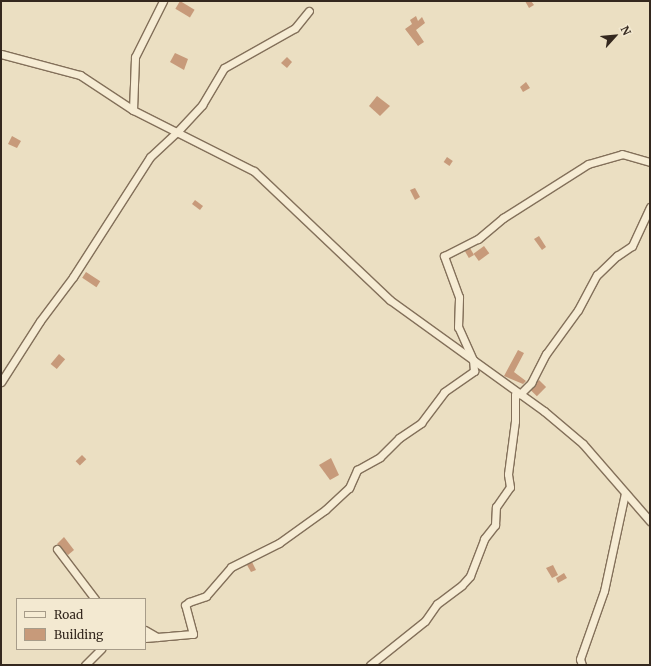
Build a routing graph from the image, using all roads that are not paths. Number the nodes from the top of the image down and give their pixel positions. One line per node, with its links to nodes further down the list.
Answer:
1 (163, 1): 4 (street)
2 (309, 10): 5 (street)
3 (1, 54): 4 (street)
4 (132, 110): 5 (street)
5 (177, 132): 8 (street); 9 (street)
6 (650, 162): 8 (street)
7 (650, 207): 10 (street)
8 (472, 360): 10 (street); 16 (street)
9 (1, 382)
10 (520, 394): 11 (street); 20 (street)
11 (625, 493): 12 (street); 21 (street)
12 (650, 521)
13 (57, 549): 14 (street)
14 (94, 598)
15 (146, 631): 16 (street)
16 (157, 637): 17 (street)
17 (146, 638)
18 (100, 650): 19 (street)
19 (85, 665)
20 (370, 665)
21 (582, 665)

